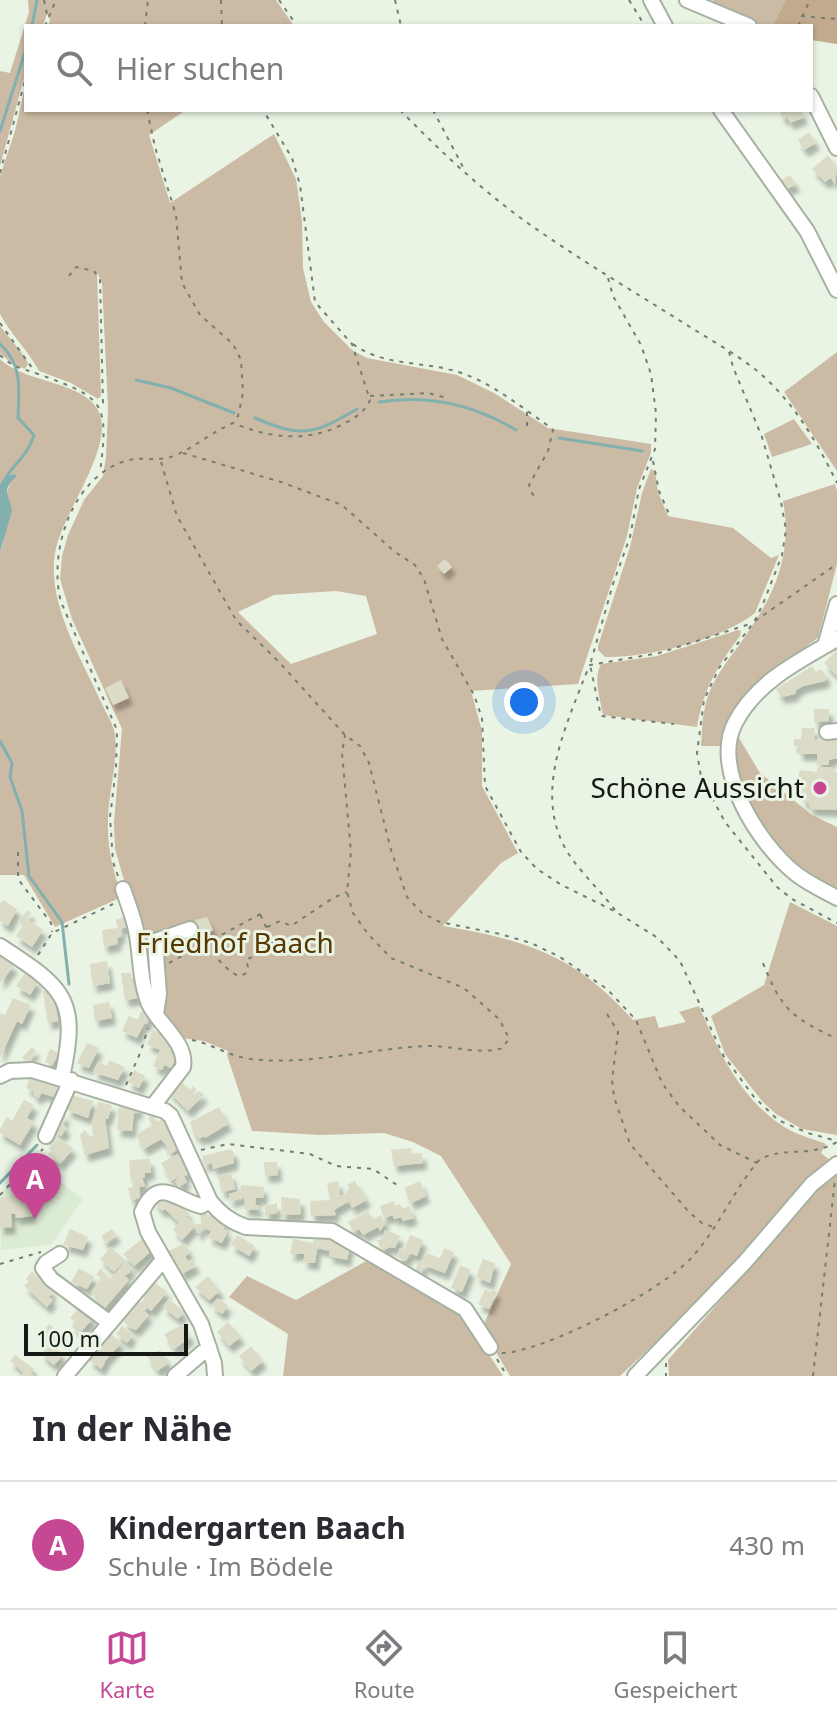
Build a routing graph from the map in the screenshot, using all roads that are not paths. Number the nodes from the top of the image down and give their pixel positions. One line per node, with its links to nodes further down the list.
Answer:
1 (651, 0): 3 (street)
2 (687, 0): 4 (street)
3 (664, 24)
4 (744, 24)
5 (813, 100): 7 (street)
6 (722, 112): 8 (street)
7 (837, 148)
8 (837, 290)
9 (837, 604): 10 (street)
10 (831, 643): 12 (street)
11 (124, 893): 15 (street)
12 (837, 898)
13 (190, 929): 15 (street)
14 (0, 946): 17 (street)
15 (155, 1013): 18 (street)
16 (0, 1076): 17 (street)
17 (66, 1079): 18 (street); 19 (street)
18 (153, 1106): 21 (street)
19 (46, 1136)
20 (836, 1172): 30 (street)
21 (210, 1201): 23 (street); 26 (street)
22 (56, 1256): 24 (street)
23 (163, 1260): 24 (street); 25 (street)
24 (110, 1323): 27 (street)
25 (209, 1347): 28 (street); 29 (street)
26 (490, 1347)
27 (65, 1376)
28 (175, 1376)
29 (215, 1376)
30 (635, 1376)

